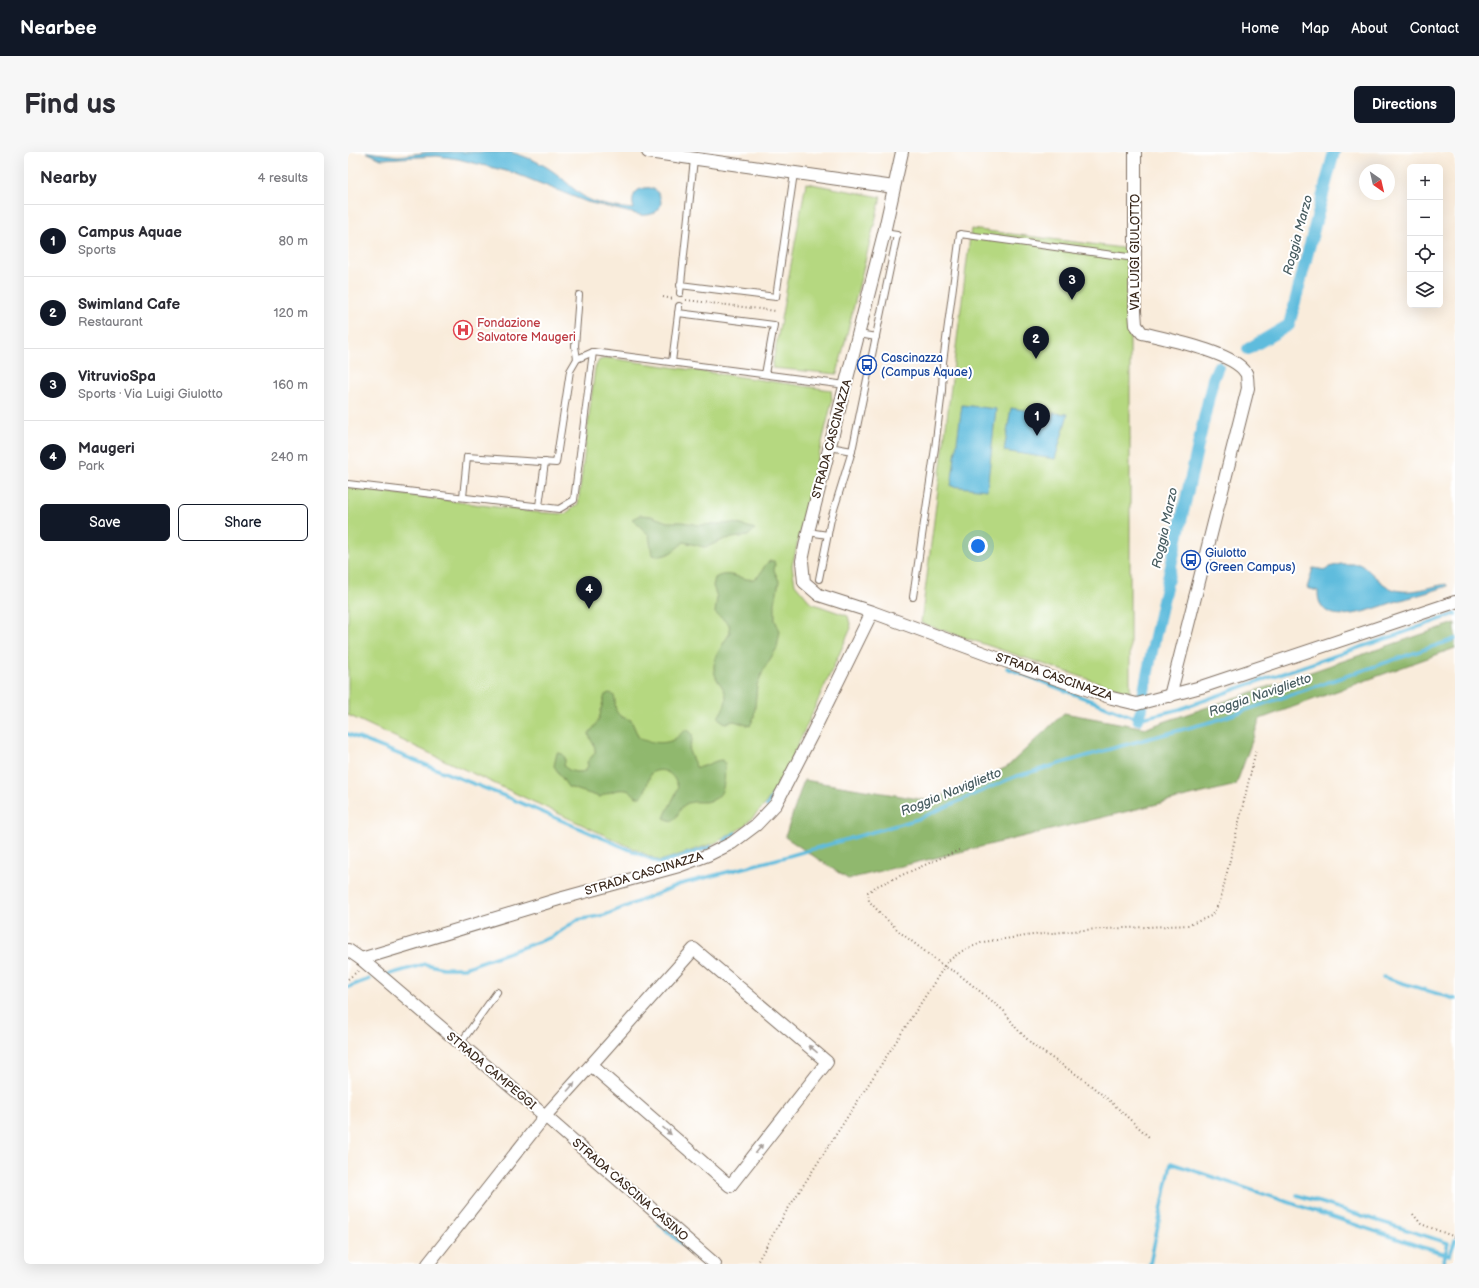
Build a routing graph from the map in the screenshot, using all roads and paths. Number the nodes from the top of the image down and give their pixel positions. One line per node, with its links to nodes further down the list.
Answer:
1 (648, 152): 4 (street)
2 (902, 152): 6 (street, STRADA CASCINAZZA)
3 (1135, 152): 8 (street, VIA LUIGI GIULOTTO)
4 (695, 155): 5 (street); 9 (lane)
5 (794, 173): 6 (street); 9 (lane)
6 (894, 187): 7 (street, STRADA CASCINAZZA)
7 (884, 233): 14 (street, STRADA CASCINAZZA); 15 (lane)
8 (1135, 258): 30 (lane); 33 (street, VIA LUIGI GIULOTTO)
9 (680, 285): 10 (lane)
10 (680, 292)
11 (579, 295): 17 (lane)
12 (663, 297): 13 (path)
13 (776, 311)
14 (859, 334): 15 (lane); 20 (street, STRADA CASCINAZZA)
15 (876, 337): 22 (lane)
16 (593, 352): 17 (lane); 18 (lane); 26 (lane)
17 (577, 359): 23 (lane)
18 (672, 362): 19 (lane); 19 (lane)
19 (765, 374): 20 (lane)
20 (846, 386): 21 (street, STRADA CASCINAZZA)
21 (830, 447): 22 (lane); 27 (street, STRADA CASCINAZZA)
22 (852, 451): 28 (lane)
23 (545, 462): 25 (lane); 26 (lane)
24 (348, 484): 25 (lane)
25 (463, 497): 26 (lane)
26 (539, 506)
27 (808, 532): 28 (lane); 32 (street, STRADA CASCINAZZA)
28 (828, 535): 29 (lane)
29 (819, 579)
30 (913, 597)
31 (1455, 602): 33 (street, STRADA CASCINAZZA)
32 (872, 612): 33 (street, STRADA CASCINAZZA); 37 (street, STRADA CASCINAZZA)
33 (1170, 696)
34 (1256, 750): 38 (path)
35 (959, 850): 38 (path)
36 (348, 950): 37 (street, STRADA CAMPEGGI)
37 (361, 959): 40 (street, STRADA CAMPEGGI)
38 (945, 967): 43 (path); 48 (path)
39 (497, 992): 40 (lane)
40 (460, 1044): 42 (street, STRADA CAMPEGGI)
41 (591, 1066): 41 (street, one-way to 41); 42 (street, one-way to 41)
42 (545, 1116): 46 (street, STRADA CAMPEGGI); 47 (street, STRADA CASCINA CASINO)
43 (1149, 1137)
44 (1413, 1214): 45 (path)
45 (1455, 1237)
46 (428, 1264)
47 (715, 1264)
48 (756, 1264)

